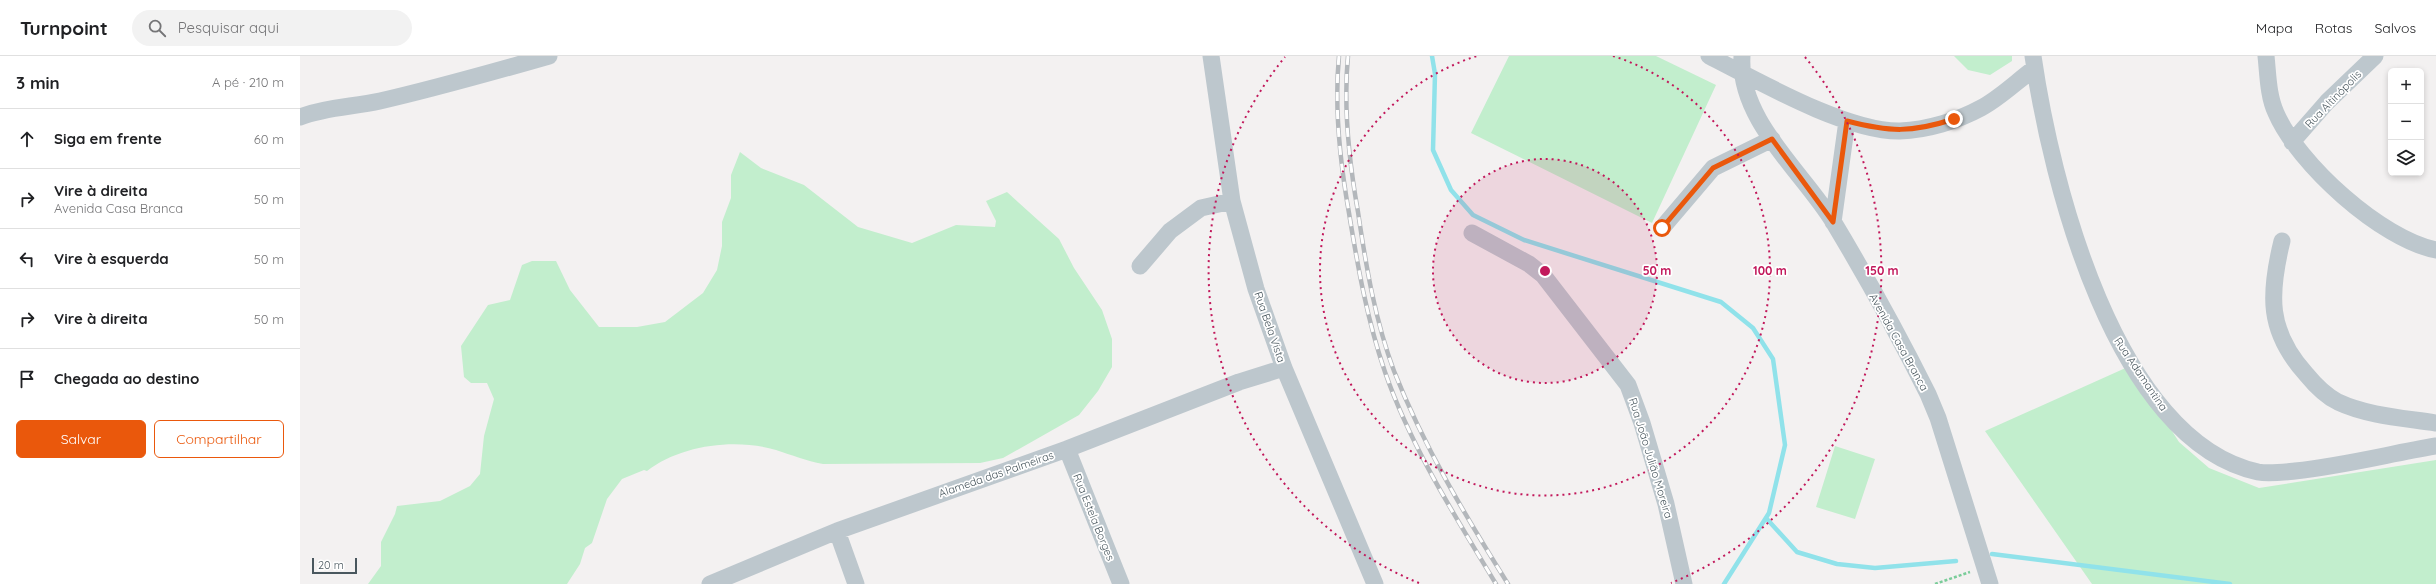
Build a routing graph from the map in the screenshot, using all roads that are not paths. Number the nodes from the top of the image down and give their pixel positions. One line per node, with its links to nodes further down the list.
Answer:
1 (549, 56): 8 (street)
2 (1211, 56): 12 (street, Rua Bela Vista)
3 (1709, 56): 7 (street)
4 (2266, 56): 11 (street)
5 (2375, 56): 11 (street, Rua Altinópolis)
6 (2034, 62): 9 (street); 21 (street, Rua Adamantina)
7 (1742, 64): 9 (street); 10 (street, Avenida Casa Branca)
8 (300, 116)
9 (1847, 121): 13 (street)
10 (1772, 139): 13 (street, Avenida Casa Branca); 14 (street)
11 (2292, 142): 17 (street)
12 (1232, 201): 18 (street); 19 (street, Rua Bela Vista)
13 (1833, 222): 29 (street, Avenida Casa Branca)
14 (1662, 228)
15 (1472, 232): 28 (street, Rua João Julião Moreira)
16 (2282, 241): 20 (street)
17 (2436, 250)
18 (1140, 266)
19 (1284, 368): 22 (street, Alameda das Palmeiras); 27 (street, Rua Bela Vista)
20 (2436, 423)
21 (2436, 446)
22 (1067, 449): 23 (street, Alameda das Palmeiras); 26 (street, Rua Estela Borges)
23 (837, 531): 24 (street, Alameda das Palmeiras); 25 (street)
24 (710, 584)
25 (856, 584)
26 (1120, 584)
27 (1375, 584)
28 (1684, 584)
29 (1990, 584)

